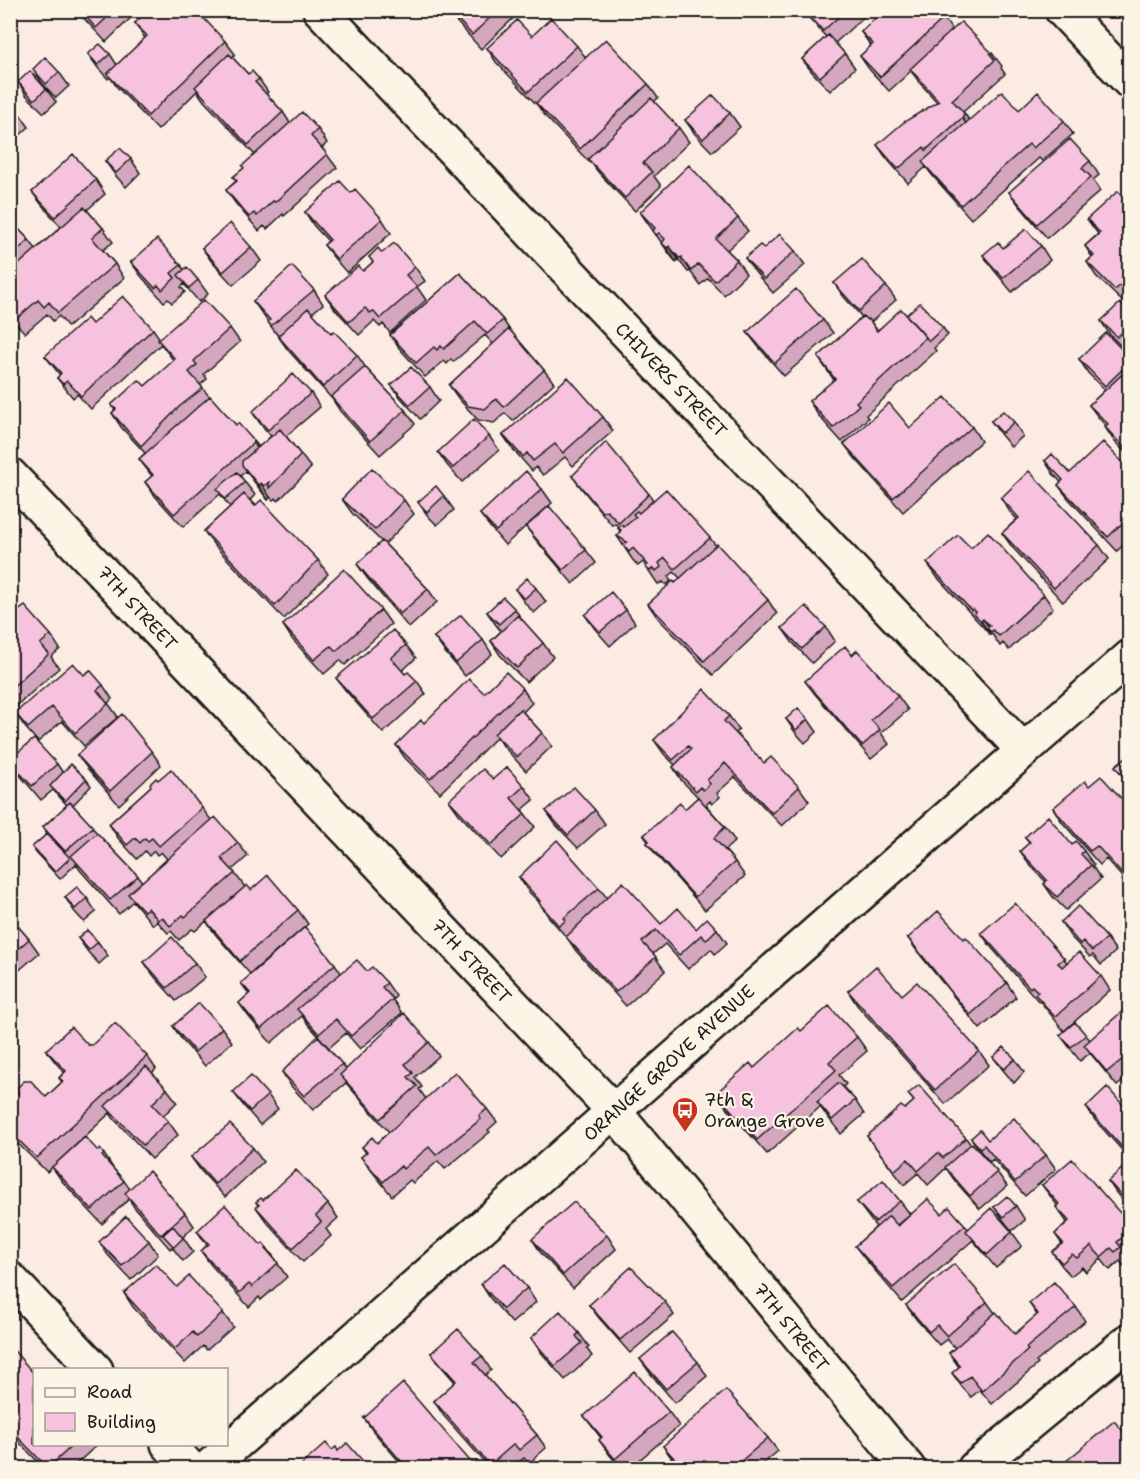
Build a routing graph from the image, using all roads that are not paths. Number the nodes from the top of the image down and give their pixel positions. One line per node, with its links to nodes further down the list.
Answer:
1 (320, 10): 6 (street, CHIVERS STREET)
2 (1062, 10): 3 (street)
3 (1130, 82)
4 (10, 475): 7 (street, 7TH STREET)
5 (1130, 657): 6 (street, ORANGE GROVE AVENUE)
6 (1023, 750): 7 (street, ORANGE GROVE AVENUE)
7 (614, 1111): 13 (street, ORANGE GROVE AVENUE); 14 (street, 7TH STREET)
8 (10, 1279): 10 (street)
9 (1130, 1340): 15 (street)
10 (94, 1368)
11 (170, 1446): 12 (street)
12 (190, 1468)
13 (208, 1468)
14 (908, 1468)
15 (975, 1468)

